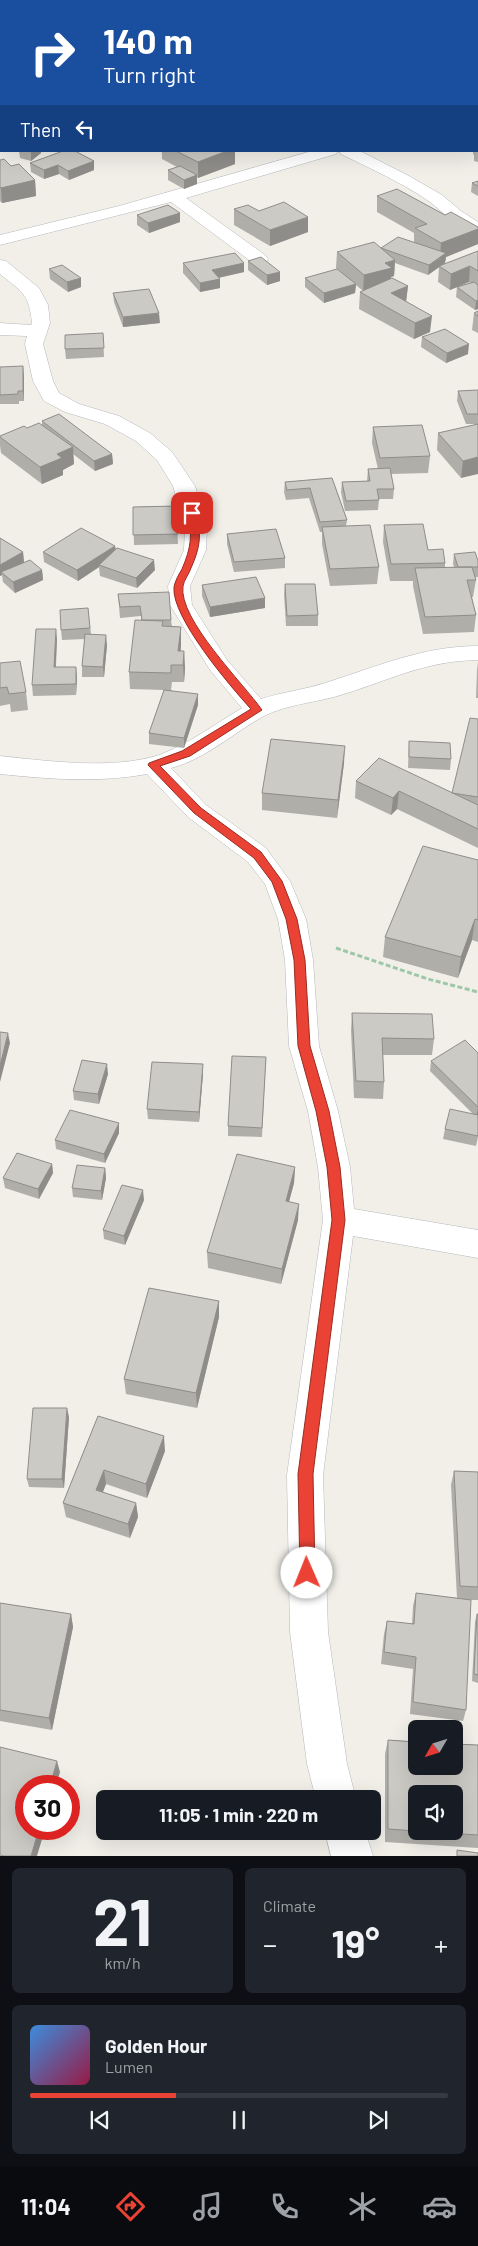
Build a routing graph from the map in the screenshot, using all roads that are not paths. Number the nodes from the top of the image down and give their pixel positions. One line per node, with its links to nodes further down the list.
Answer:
1 (327, 152): 3 (street)
2 (349, 152): 4 (street)
3 (174, 197): 5 (street); 6 (street)
4 (478, 229)
5 (0, 240)
6 (259, 259)
7 (0, 265): 9 (street)
8 (0, 329): 9 (street)
9 (38, 331): 11 (street)
10 (478, 653): 11 (street)
11 (257, 710): 13 (street)
12 (0, 765): 13 (street)
13 (153, 765): 14 (street)
14 (339, 1220): 15 (street); 16 (street)
15 (478, 1244)
16 (334, 1790)
17 (348, 1840): 18 (street)
18 (352, 1856)

